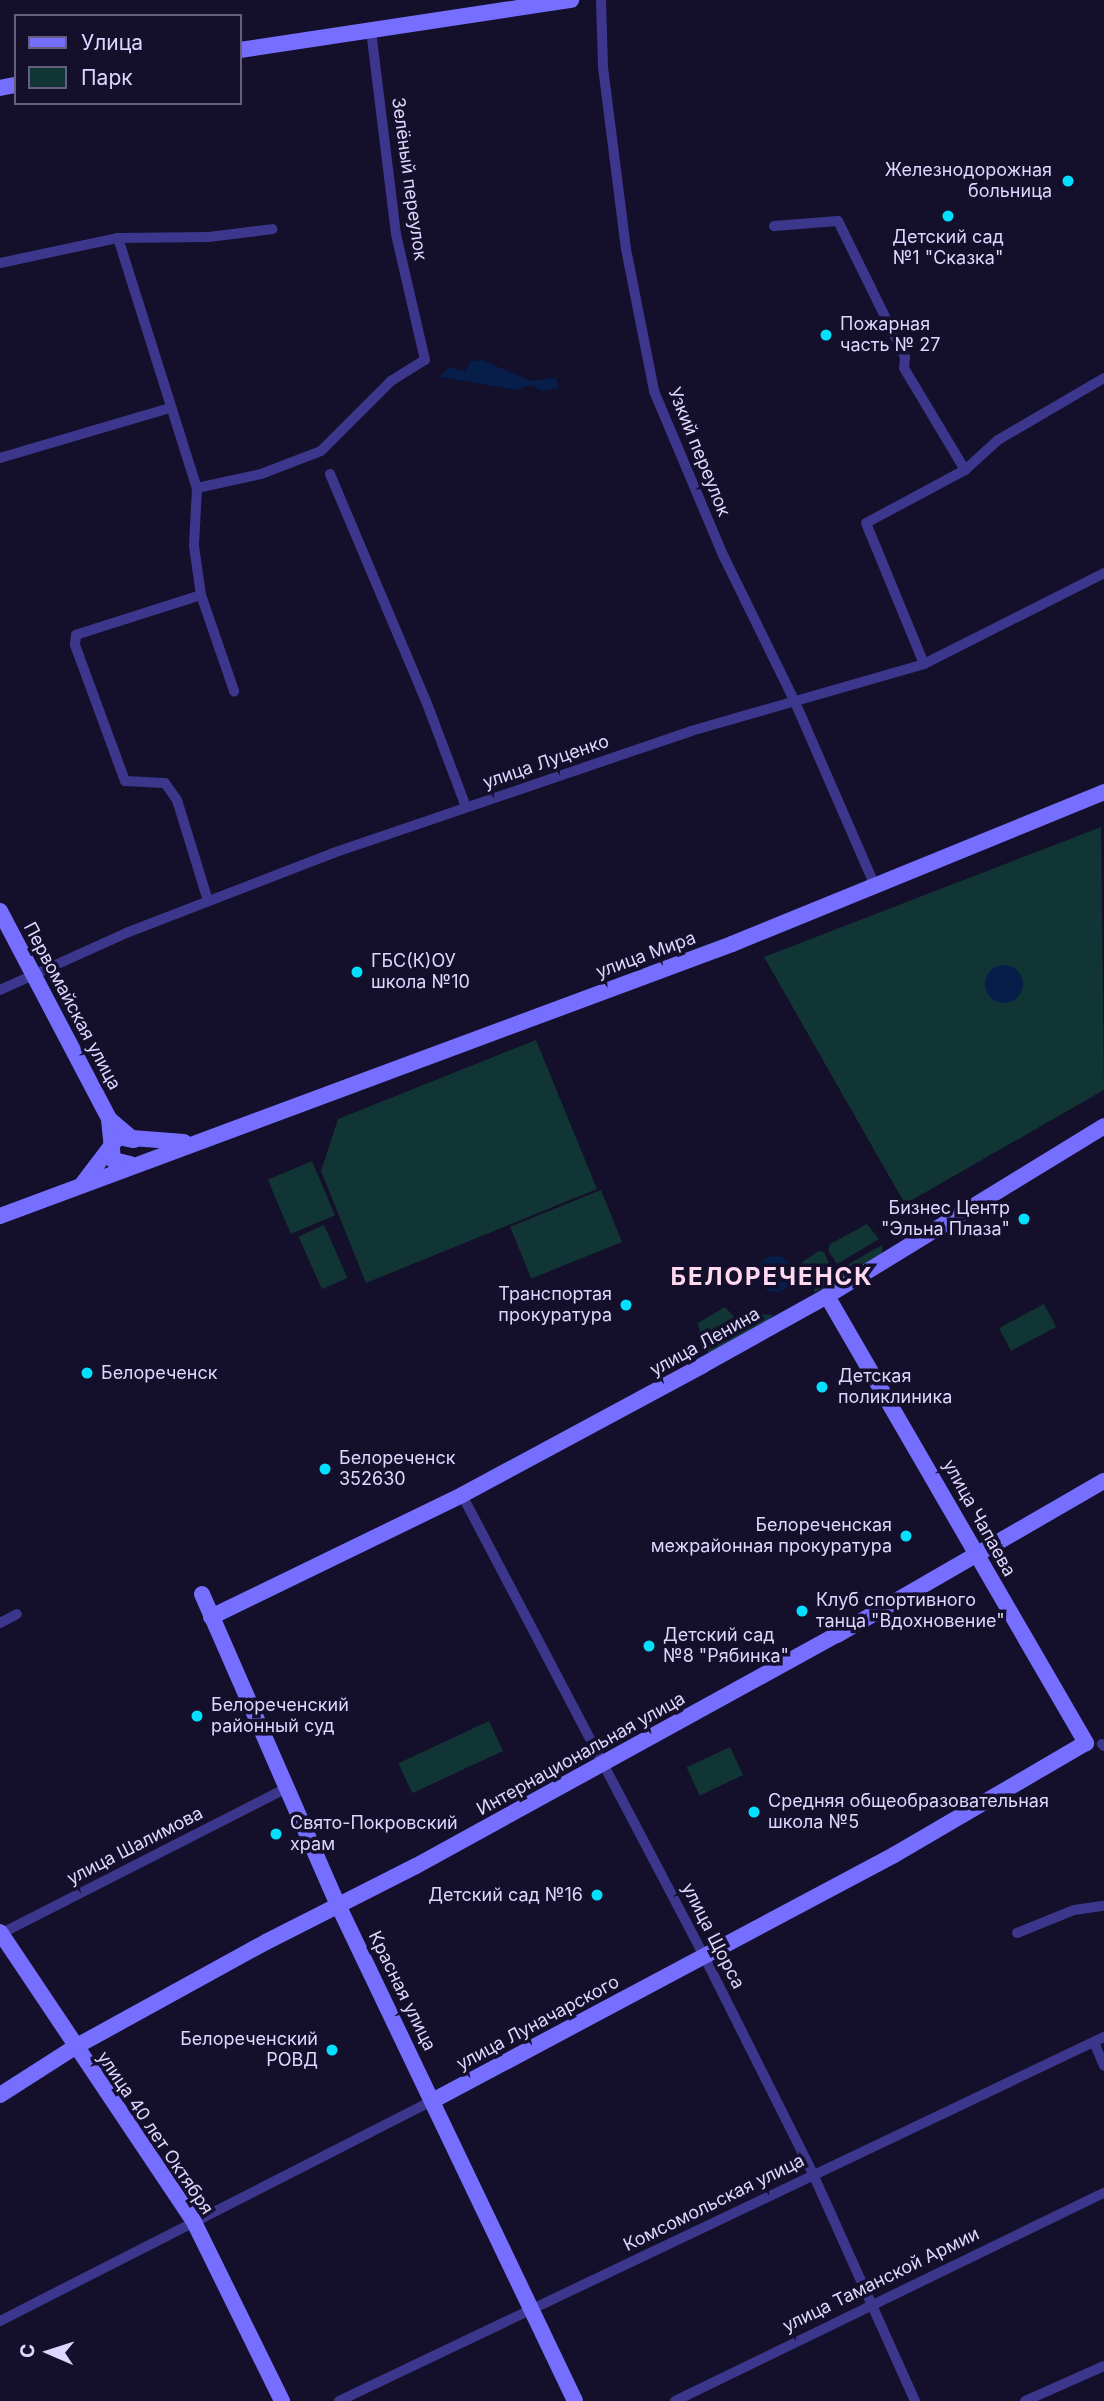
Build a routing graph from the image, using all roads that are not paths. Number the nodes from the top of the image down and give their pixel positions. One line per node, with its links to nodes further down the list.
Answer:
1 (570, 0): 3 (street)
2 (601, 0): 19 (street, Узкий переулок)
3 (371, 29): 4 (street); 14 (street, Зелёный переулок)
4 (242, 50)
5 (774, 226): 12 (street)
6 (273, 229): 7 (street)
7 (118, 238): 8 (street); 10 (street)
8 (0, 263)
9 (1104, 378): 12 (street)
10 (170, 408): 11 (street); 14 (street)
11 (0, 458)
12 (965, 470): 17 (street)
13 (330, 474): 21 (street)
14 (197, 488): 16 (street)
15 (1104, 573): 17 (street, улица Луценко)
16 (201, 595): 18 (street); 23 (street)
17 (924, 664): 19 (street, улица Луценко)
18 (234, 691)
19 (795, 702): 21 (street, улица Луценко); 22 (street, Узкий переулок)
20 (1104, 792): 22 (street, улица Мира)
21 (466, 807): 23 (street, улица Луценко)
22 (875, 886): 30 (street, улица Мира)
23 (208, 901): 25 (street, улица Луценко)
24 (0, 911): 25 (street, Первомайская улица)
25 (34, 973): 26 (street, улица Луценко); 27 (street, Первомайская улица)
26 (0, 990)
27 (109, 1119): 29 (street, Первомайская улица); 31 (street, Первомайская улица)
28 (1104, 1125): 35 (street, улица Ленина)
29 (132, 1138): 30 (street, улица Мира); 31 (street); 32 (street)
30 (197, 1143): 32 (street, улица Мира)
31 (110, 1148): 32 (street); 33 (street)
32 (128, 1165): 33 (street, улица Мира)
33 (83, 1183): 34 (street, улица Мира)
34 (0, 1216)
35 (827, 1296): 37 (street, улица Ленина); 38 (street, улица Чапаева)
36 (1104, 1481): 38 (street, Интернациональная улица)
37 (462, 1495): 39 (street, улица Ленина); 43 (street, улица Щорса)
38 (979, 1556): 42 (street, улица Чапаева); 43 (street, Интернациональная улица)
39 (207, 1607): 44 (street, Красная улица)
40 (17, 1614): 41 (street)
41 (0, 1623)
42 (1099, 1744): 49 (street, улица Луначарского)
43 (605, 1764): 46 (street, Интернациональная улица); 49 (street, улица Щорса)
44 (285, 1789): 46 (street, Красная улица); 47 (street, улица Шалимова)
45 (1104, 1906): 48 (street)
46 (339, 1907): 51 (street, Интернациональная улица); 54 (street, Красная улица)
47 (0, 1933): 51 (street, улица 40 лет Октября)
48 (1017, 1933)
49 (704, 1956): 54 (street, улица Луначарского); 55 (street, улица Щорса)
50 (1099, 2039): 52 (street); 55 (street, Комсомольская улица)
51 (75, 2047): 53 (street, Интернациональная улица); 57 (street, улица 40 лет Октября)
52 (1104, 2066)
53 (0, 2095)
54 (434, 2100): 57 (street, улица Луначарского); 59 (street, Красная улица)
55 (813, 2174): 58 (street, улица Щорса); 59 (street, Комсомольская улица)
56 (1104, 2193): 58 (street, улица Таманской Армии)
57 (193, 2220): 60 (street, улица Луначарского); 62 (street, улица 40 лет Октября)
58 (870, 2304): 65 (street, улица Таманской Армии); 66 (street, улица Щорса)
59 (533, 2311): 63 (street, Комсомольская улица); 64 (street, Красная улица)
60 (0, 2321)
61 (1104, 2366): 67 (street)
62 (282, 2401)
63 (339, 2401)
64 (575, 2401)
65 (675, 2401)
66 (915, 2401)
67 (1025, 2401)

